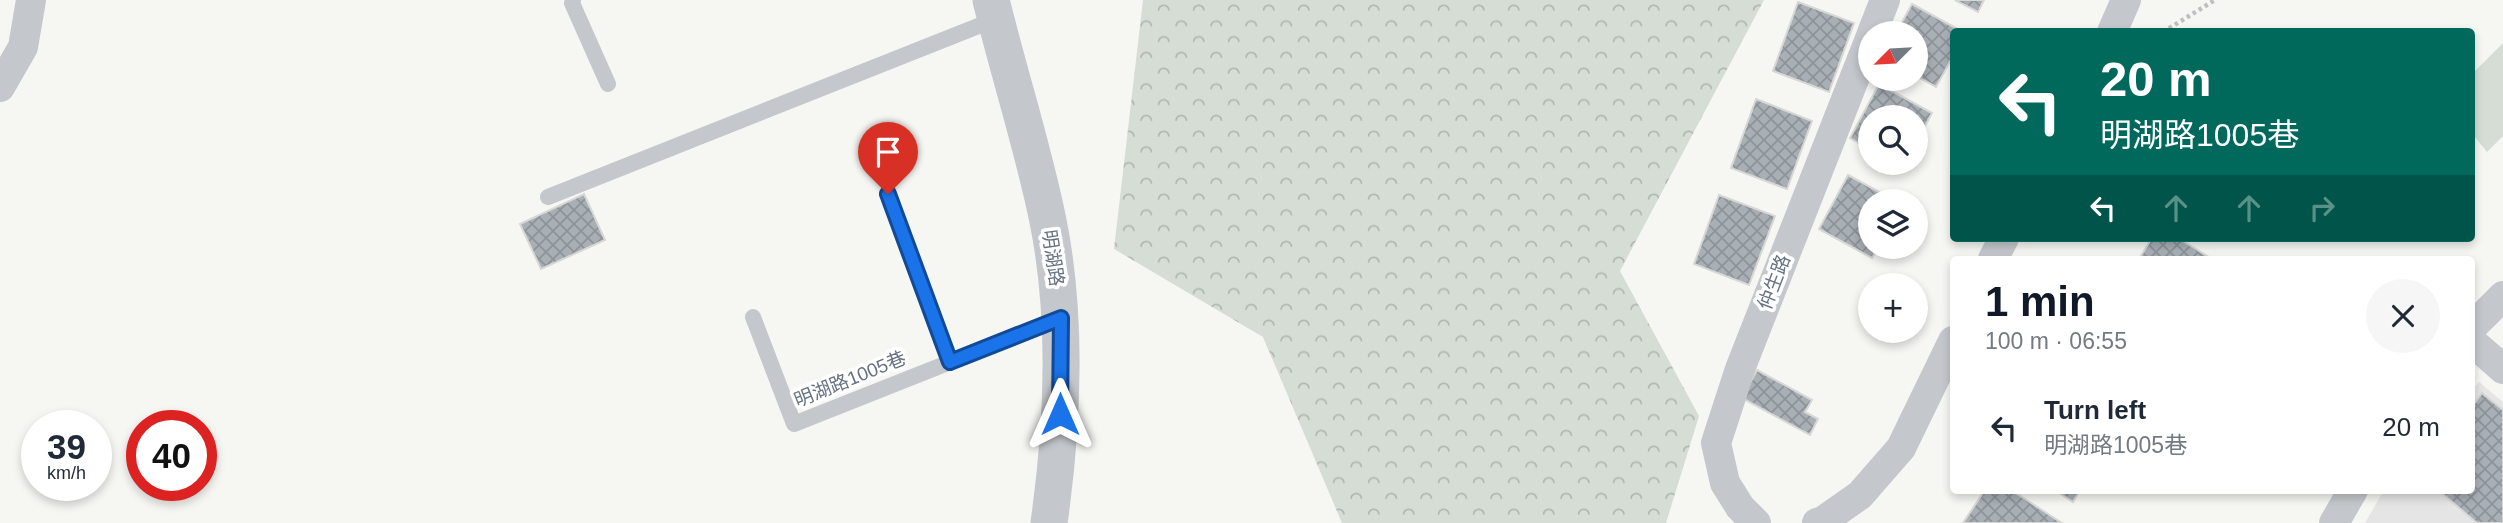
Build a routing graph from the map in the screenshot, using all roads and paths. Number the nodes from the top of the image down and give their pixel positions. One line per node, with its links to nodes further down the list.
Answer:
1 (31, 0): 12 (street)
2 (573, 0): 11 (lane)
3 (1885, 0): 7 (street, 仲生路)
4 (2126, 0): 8 (street)
5 (2215, 0): 9 (path)
6 (994, 9): 14 (lane); 17 (street, 明湖路)
7 (1877, 21)
8 (2114, 28)
9 (2170, 28)
10 (1858, 68): 25 (street, 仲生路)
11 (608, 84)
12 (0, 88)
13 (888, 194): 21 (lane)
14 (548, 197)
15 (2503, 296): 18 (street)
16 (753, 317): 21 (lane, 明湖路1005巷)
17 (1061, 318): 21 (lane, 明湖路1005巷); 24 (street, 明湖路)
18 (2475, 324)
19 (2475, 344): 22 (street)
20 (1950, 347): 26 (street)
21 (950, 362)
22 (2503, 369)
23 (2351, 494): 27 (street)
24 (1049, 523)
25 (1756, 523)
26 (1816, 523)
27 (2334, 523)

